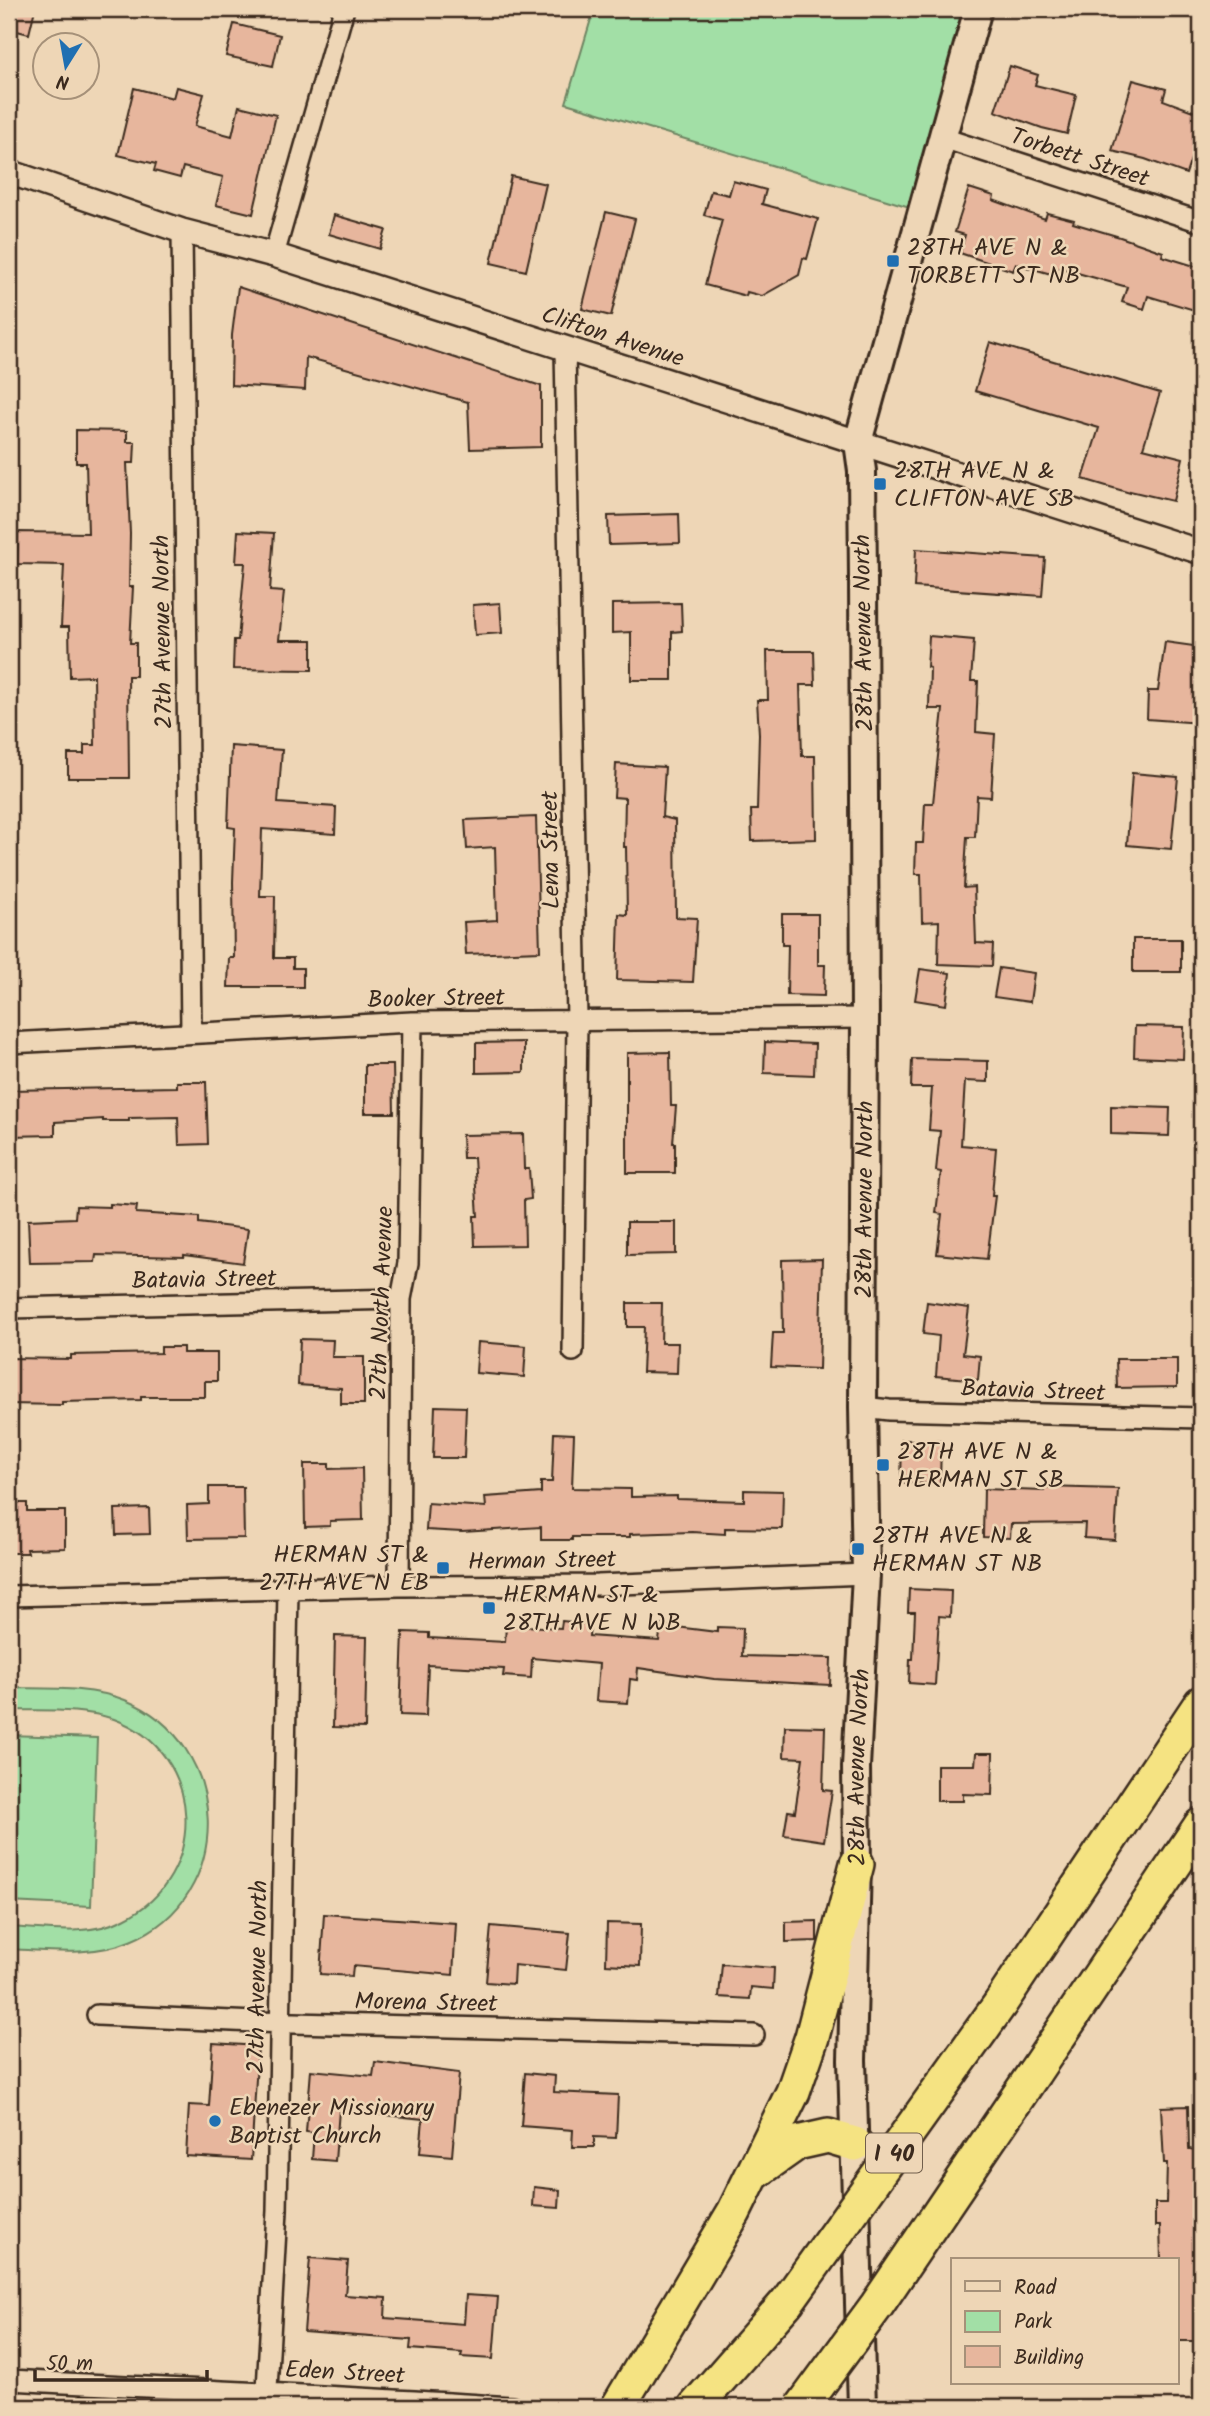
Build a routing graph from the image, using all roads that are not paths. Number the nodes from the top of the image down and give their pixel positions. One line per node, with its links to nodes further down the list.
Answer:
1 (344, 9): 7 (street)
2 (978, 9): 3 (main road, 28th Avenue North)
3 (943, 138): 5 (street, Torbett Street); 9 (main road, 28th Avenue North)
4 (9, 172): 6 (street, Clifton Avenue)
5 (1201, 222)
6 (183, 231): 7 (street, Clifton Avenue); 14 (street, 27th Avenue North)
7 (274, 255): 8 (street, Clifton Avenue)
8 (565, 348): 9 (street, Clifton Avenue); 12 (street, Lena Street)
9 (858, 442): 10 (street, Clifton Avenue); 11 (main road, 28th Avenue North)
10 (1201, 552)
11 (865, 1017): 12 (street, Booker Street); 19 (main road, 28th Avenue North)
12 (577, 1020): 13 (street, Booker Street); 18 (street, Lena Street)
13 (412, 1022): 14 (street, Booker Street); 16 (street, 27th North Avenue)
14 (191, 1032): 15 (street, Booker Street)
15 (9, 1043)
16 (401, 1299): 17 (street, Batavia Street); 22 (street, 27th North Avenue)
17 (9, 1308)
18 (573, 1351)
19 (863, 1407): 20 (street, Batavia Street); 21 (main road, 28th Avenue North)
20 (1201, 1418)
21 (866, 1574): 22 (street, Herman Street); 27 (main road, 28th Avenue North)
22 (399, 1586): 23 (street, Herman Street)
23 (288, 1589): 24 (street, Herman Street); 29 (street, 27th Avenue North)
24 (9, 1596)
25 (1201, 1703): 37 (highway, I 40, bridge)
26 (1201, 1825): 38 (highway, I 40, bridge)
27 (857, 1864): 31 (main road, 28th Avenue North); 32 (highway)
28 (97, 2015): 29 (street, Morena Street)
29 (281, 2023): 30 (street, Morena Street); 34 (street, 27th Avenue North)
30 (754, 2035)
31 (855, 2144): 32 (highway); 39 (main road, 28th Avenue North)
32 (753, 2174): 36 (highway)
33 (9, 2380): 34 (street, Eden Street)
34 (267, 2400): 35 (street, Eden Street)
35 (512, 2407)
36 (618, 2407)
37 (695, 2407)
38 (802, 2407)
39 (862, 2407)

